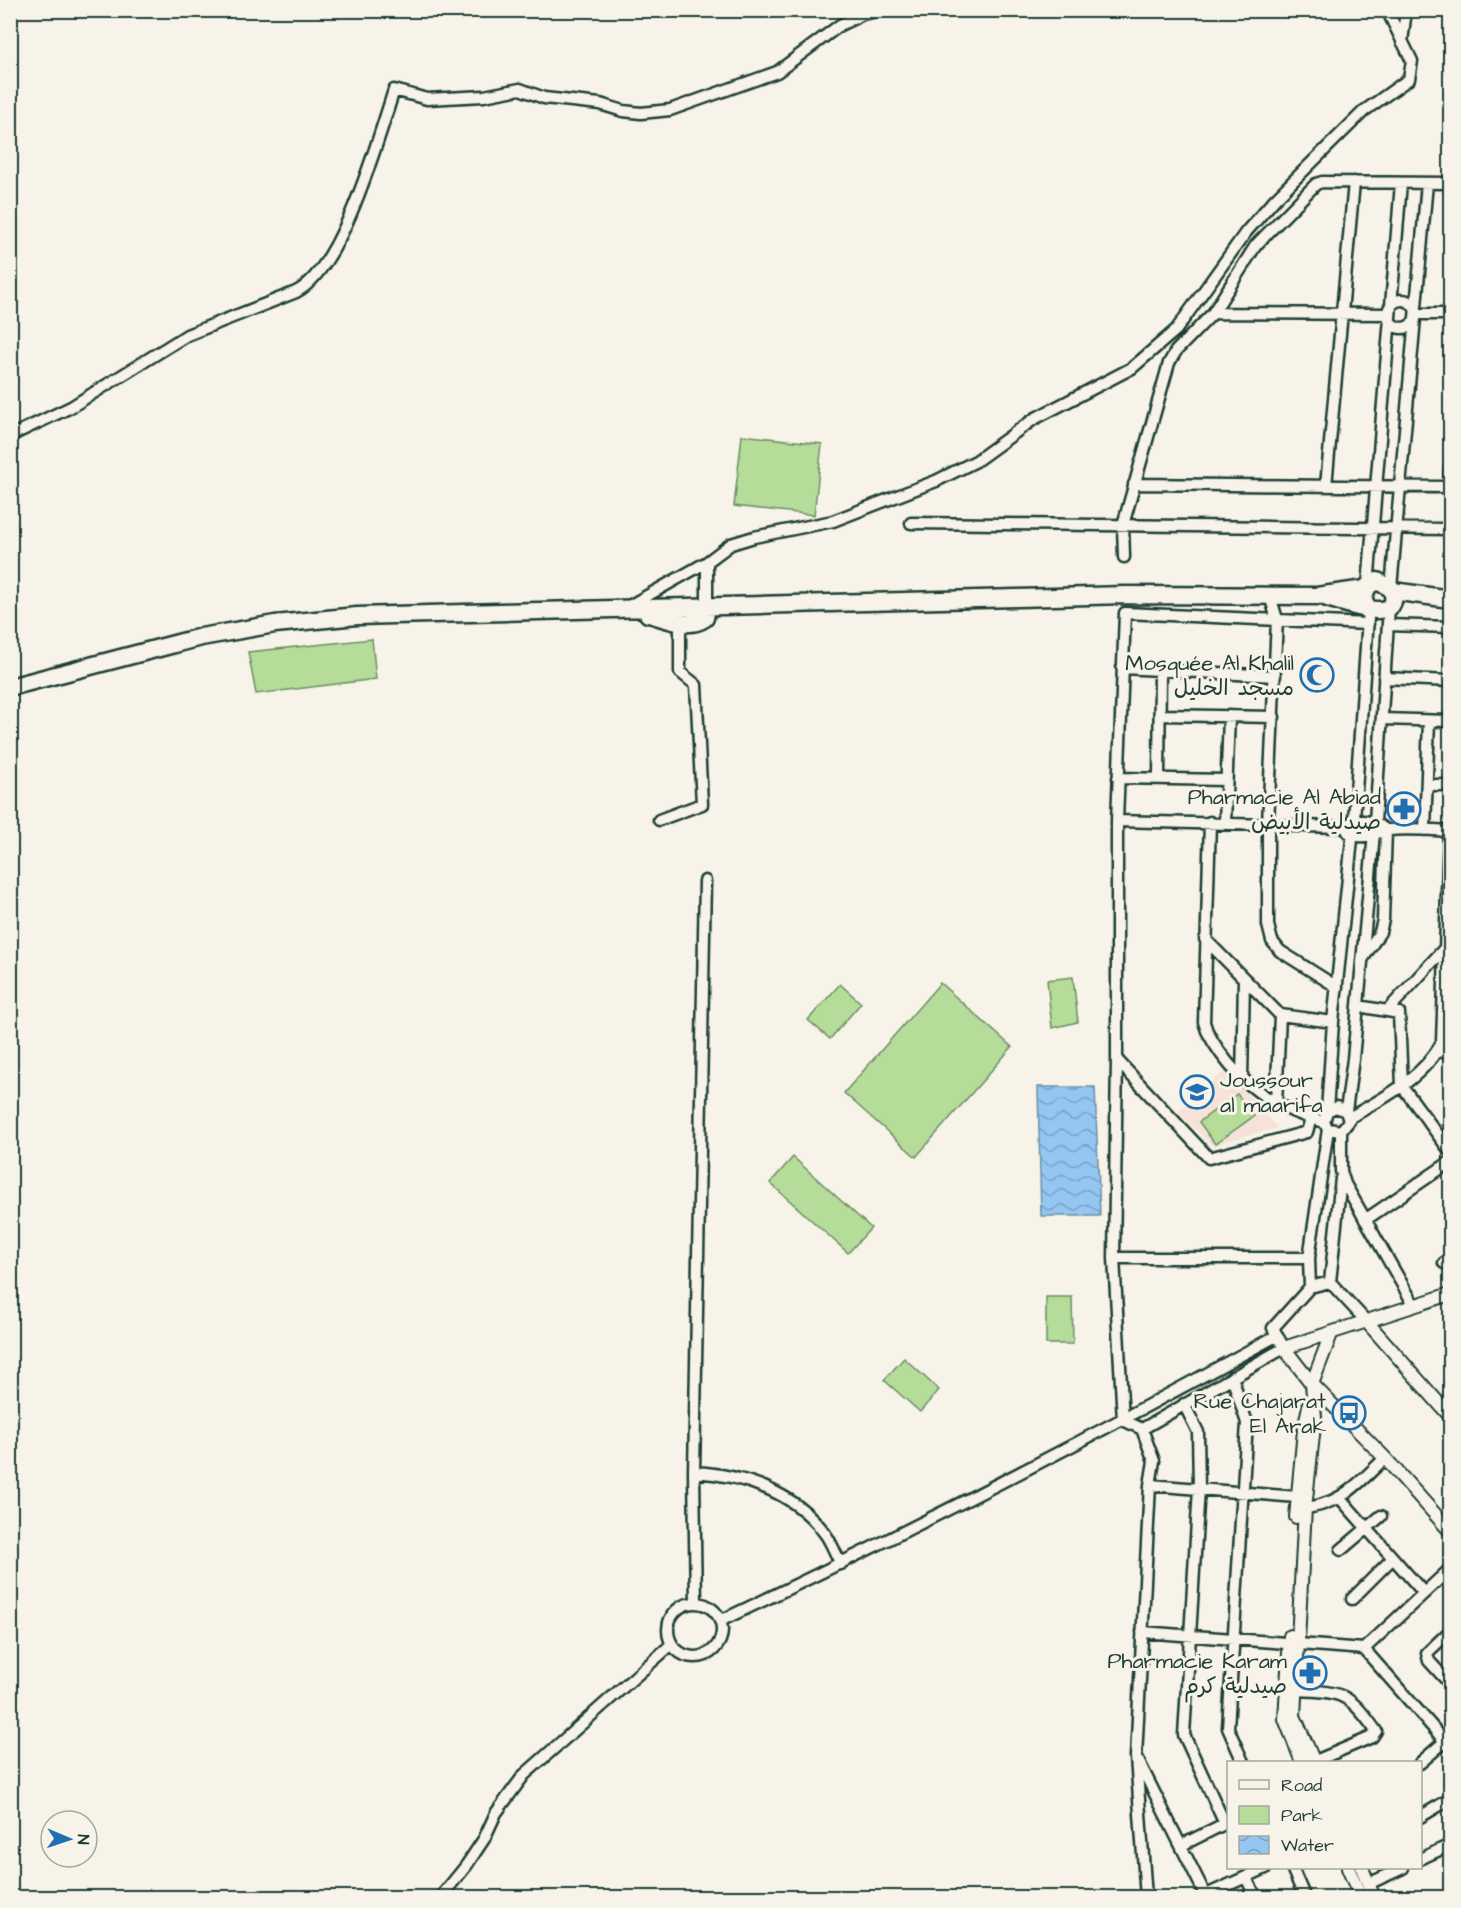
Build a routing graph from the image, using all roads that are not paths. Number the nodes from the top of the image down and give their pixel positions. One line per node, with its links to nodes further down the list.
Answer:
1 (881, 10): 14 (street)
2 (1387, 10): 4 (street)
3 (1406, 10): 4 (street)
4 (1402, 42): 27 (street)
5 (1354, 182): 6 (street); 9 (street); 10 (street)
6 (1401, 183): 7 (street); 11 (street)
7 (1427, 183): 8 (street); 12 (street)
8 (1450, 183)
9 (1213, 313): 10 (street); 16 (street)
10 (1342, 314): 11 (street); 17 (street)
11 (1389, 314): 12 (street); 12 (street); 18 (street)
12 (1416, 314): 13 (street); 19 (street)
13 (1450, 314)
14 (10, 436)
15 (1450, 467): 20 (street)
16 (1134, 484): 17 (street); 22 (street)
17 (1326, 486): 18 (street)
18 (1375, 487): 19 (street); 23 (street)
19 (1401, 487): 20 (street); 24 (street)
20 (1450, 487)
21 (911, 523): 22 (street)
22 (1123, 525): 23 (street); 26 (street)
23 (1372, 527): 24 (street); 28 (street)
24 (1397, 529): 25 (street); 32 (street)
25 (1450, 529)
26 (1124, 557)
27 (707, 562): 34 (street); 35 (street)
28 (1367, 587): 31 (main road); 32 (main road); 37 (main road)
29 (1125, 596): 30 (main road); 34 (main road); 36 (street)
30 (1270, 596): 31 (main road); 38 (street)
31 (1317, 596): 37 (main road)
32 (1391, 598): 33 (main road); 37 (main road); 40 (street)
33 (1442, 599)
34 (707, 608): 35 (main road); 39 (main road)
35 (624, 609): 39 (main road); 47 (main road)
36 (1125, 613): 38 (street); 42 (street)
37 (1368, 613): 38 (street); 60 (street)
38 (1277, 618): 44 (street)
39 (680, 623): 59 (street)
40 (1388, 625): 41 (street); 45 (street)
41 (1450, 627)
42 (1122, 668): 43 (street); 54 (street)
43 (1160, 671): 44 (street); 48 (street)
44 (1275, 676): 50 (street)
45 (1384, 678): 46 (street); 51 (street)
46 (1450, 681)
47 (10, 687)
48 (1160, 715): 49 (street); 55 (street)
49 (1229, 716): 50 (street); 56 (street)
50 (1274, 717): 65 (street)
51 (1382, 719): 52 (street); 63 (street)
52 (1429, 721): 53 (street); 57 (street)
53 (1450, 722)
54 (1118, 778): 55 (street); 61 (street)
55 (1159, 778): 56 (street)
56 (1226, 780): 64 (street)
57 (1427, 785): 58 (street); 68 (street)
58 (1450, 785)
59 (659, 820)
60 (1354, 820): 63 (street); 66 (street); 70 (street)
61 (1116, 821): 62 (street); 84 (street)
62 (1210, 822): 64 (street); 73 (street)
63 (1375, 822): 67 (street); 71 (street)
64 (1225, 823): 65 (street)
65 (1268, 824): 66 (street); 77 (street)
66 (1341, 827): 70 (street)
67 (1386, 830): 68 (street); 71 (street); 75 (street)
68 (1425, 830): 69 (street)
69 (1450, 831): 74 (street)
70 (1353, 836): 71 (street); 77 (street)
71 (1373, 836): 75 (street)
72 (705, 881): 112 (street)
73 (1205, 939): 76 (street); 85 (street)
74 (1446, 948): 79 (street); 82 (street)
75 (1362, 960): 78 (street)
76 (1244, 979): 80 (street); 85 (street)
77 (1337, 987): 81 (street)
78 (1358, 1006): 79 (street); 88 (street)
79 (1388, 1010): 86 (street)
80 (1280, 1015): 81 (street); 87 (street)
81 (1333, 1022): 90 (street)
82 (1437, 1051): 83 (street); 86 (street)
83 (1450, 1053)
84 (1117, 1060): 89 (street); 95 (street)
85 (1242, 1081): 87 (street)
86 (1402, 1086): 88 (street); 91 (street)
87 (1276, 1105): 89 (street)
88 (1347, 1114): 90 (street); 90 (street)
89 (1311, 1118): 90 (street)
90 (1331, 1125): 93 (street); 96 (street)
91 (1450, 1151)
92 (1450, 1162): 94 (street)
93 (1341, 1166): 94 (street); 97 (street)
94 (1365, 1220): 100 (street)
95 (1114, 1258): 96 (street); 109 (street)
96 (1309, 1258): 98 (street)
97 (1330, 1282): 98 (street); 101 (street)
98 (1310, 1287): 103 (street)
99 (1450, 1294): 100 (street)
100 (1414, 1305): 101 (street)
101 (1367, 1322): 102 (street); 108 (street)
102 (1331, 1334): 104 (street); 106 (street)
103 (1276, 1336): 104 (street); 109 (street)
104 (1284, 1348): 105 (street); 106 (street)
105 (1232, 1377): 107 (street); 115 (street)
106 (1313, 1389): 111 (street); 117 (street)
107 (1184, 1404): 110 (street); 114 (street)
108 (1448, 1410)
109 (1123, 1420): 110 (street); 123 (street)
110 (1142, 1429): 113 (street)
111 (1385, 1458): 116 (street); 120 (street)
112 (694, 1472): 123 (street); 127 (street)
113 (1150, 1485): 114 (street); 130 (street)
114 (1199, 1488): 115 (street); 131 (street)
115 (1244, 1492): 117 (street); 132 (street)
116 (1340, 1498): 117 (street); 119 (street)
117 (1299, 1504): 134 (street)
118 (1381, 1516): 119 (street)
119 (1367, 1527): 121 (street); 122 (street)
120 (1450, 1532)
121 (1341, 1550)
122 (1392, 1559): 125 (street); 126 (street)
123 (841, 1564): 128 (street)
124 (1450, 1569): 125 (street)
125 (1423, 1592): 135 (street)
126 (1352, 1599)
127 (696, 1603): 128 (street); 133 (street)
128 (720, 1621): 133 (street)
129 (1450, 1631): 136 (street)
130 (1142, 1632): 131 (street); 139 (street)
131 (1190, 1636): 132 (street); 147 (street)
132 (1233, 1638): 134 (street); 140 (street)
133 (672, 1644): 160 (street)
134 (1294, 1644): 135 (street); 137 (street); 141 (street)
135 (1364, 1649): 138 (street)
136 (1450, 1684)
137 (1296, 1690): 142 (street); 143 (street)
138 (1449, 1741): 144 (street)
139 (1136, 1757): 148 (street); 161 (street)
140 (1243, 1761)
141 (1302, 1761)
142 (1313, 1761)
143 (1315, 1761)
144 (1422, 1761)
145 (1450, 1799): 146 (street)
146 (1422, 1816)
147 (1227, 1823): 148 (street)
148 (1182, 1845): 158 (street)
149 (1450, 1845): 150 (street)
150 (1422, 1858)
151 (1264, 1869): 156 (street)
152 (1292, 1869): 163 (street)
153 (1348, 1869): 164 (street)
154 (1362, 1869): 157 (street)
155 (1401, 1869): 157 (street)
156 (1246, 1877): 158 (street); 162 (street)
157 (1368, 1884): 165 (street)
158 (1207, 1896)
159 (1450, 1896): 166 (street)
160 (440, 1898)
161 (1146, 1898)
162 (1256, 1898)
163 (1305, 1898)
164 (1361, 1898)
165 (1374, 1898)
166 (1446, 1898)

